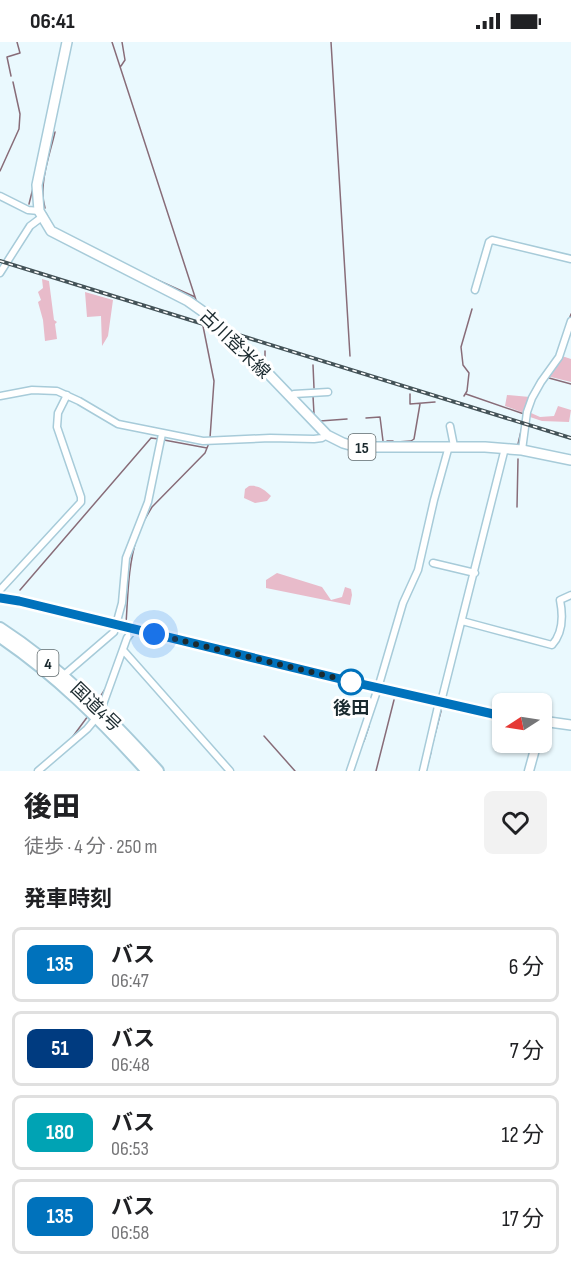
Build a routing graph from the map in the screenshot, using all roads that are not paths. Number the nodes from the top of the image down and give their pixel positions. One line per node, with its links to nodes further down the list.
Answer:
1 (67, 42): 3 (main road)
2 (0, 196): 3 (street)
3 (40, 214): 5 (street); 11 (main road, 古川登米線 / 15)
4 (571, 259): 6 (street)
5 (0, 273)
6 (475, 290)
7 (571, 321): 17 (street)
8 (328, 392): 11 (street)
9 (67, 395): 10 (street); 14 (street); 21 (street)
10 (0, 396)
11 (291, 398): 13 (main road, 古川登米線 / 15)
12 (450, 426): 15 (street)
13 (327, 435): 14 (street); 15 (main road, 古川登米線 / 15)
14 (161, 438): 25 (street)
15 (452, 446): 16 (main road, 古川登米線 / 15); 30 (street)
16 (505, 448): 17 (main road, 古川登米線 / 15); 20 (street)
17 (522, 450): 18 (main road, 古川登米線 / 15)
18 (571, 460)
19 (433, 563): 20 (street)
20 (475, 573): 24 (street)
21 (0, 590)
22 (571, 595): 24 (street)
23 (0, 598): 25 (main road)
24 (462, 621): 31 (street)
25 (126, 627): 28 (street); 29 (street); 30 (main road)
26 (0, 628): 29 (highway, 国道4号 / 4)
27 (0, 637): 32 (highway, 国道4号 / 4)
28 (123, 650): 32 (street); 40 (street)
29 (64, 675): 32 (highway, 国道4号 / 4)
30 (378, 688): 31 (main road); 41 (street)
31 (440, 702): 33 (main road); 42 (street)
32 (95, 710): 37 (street); 38 (highway, 国道4号 / 4); 39 (highway, 国道4号 / 4)
33 (492, 714)
34 (552, 722): 35 (main road)
35 (571, 725)
36 (534, 753): 43 (street)
37 (38, 771)
38 (147, 771)
39 (158, 771)
40 (230, 771)
41 (349, 771)
42 (423, 771)
43 (529, 771)

